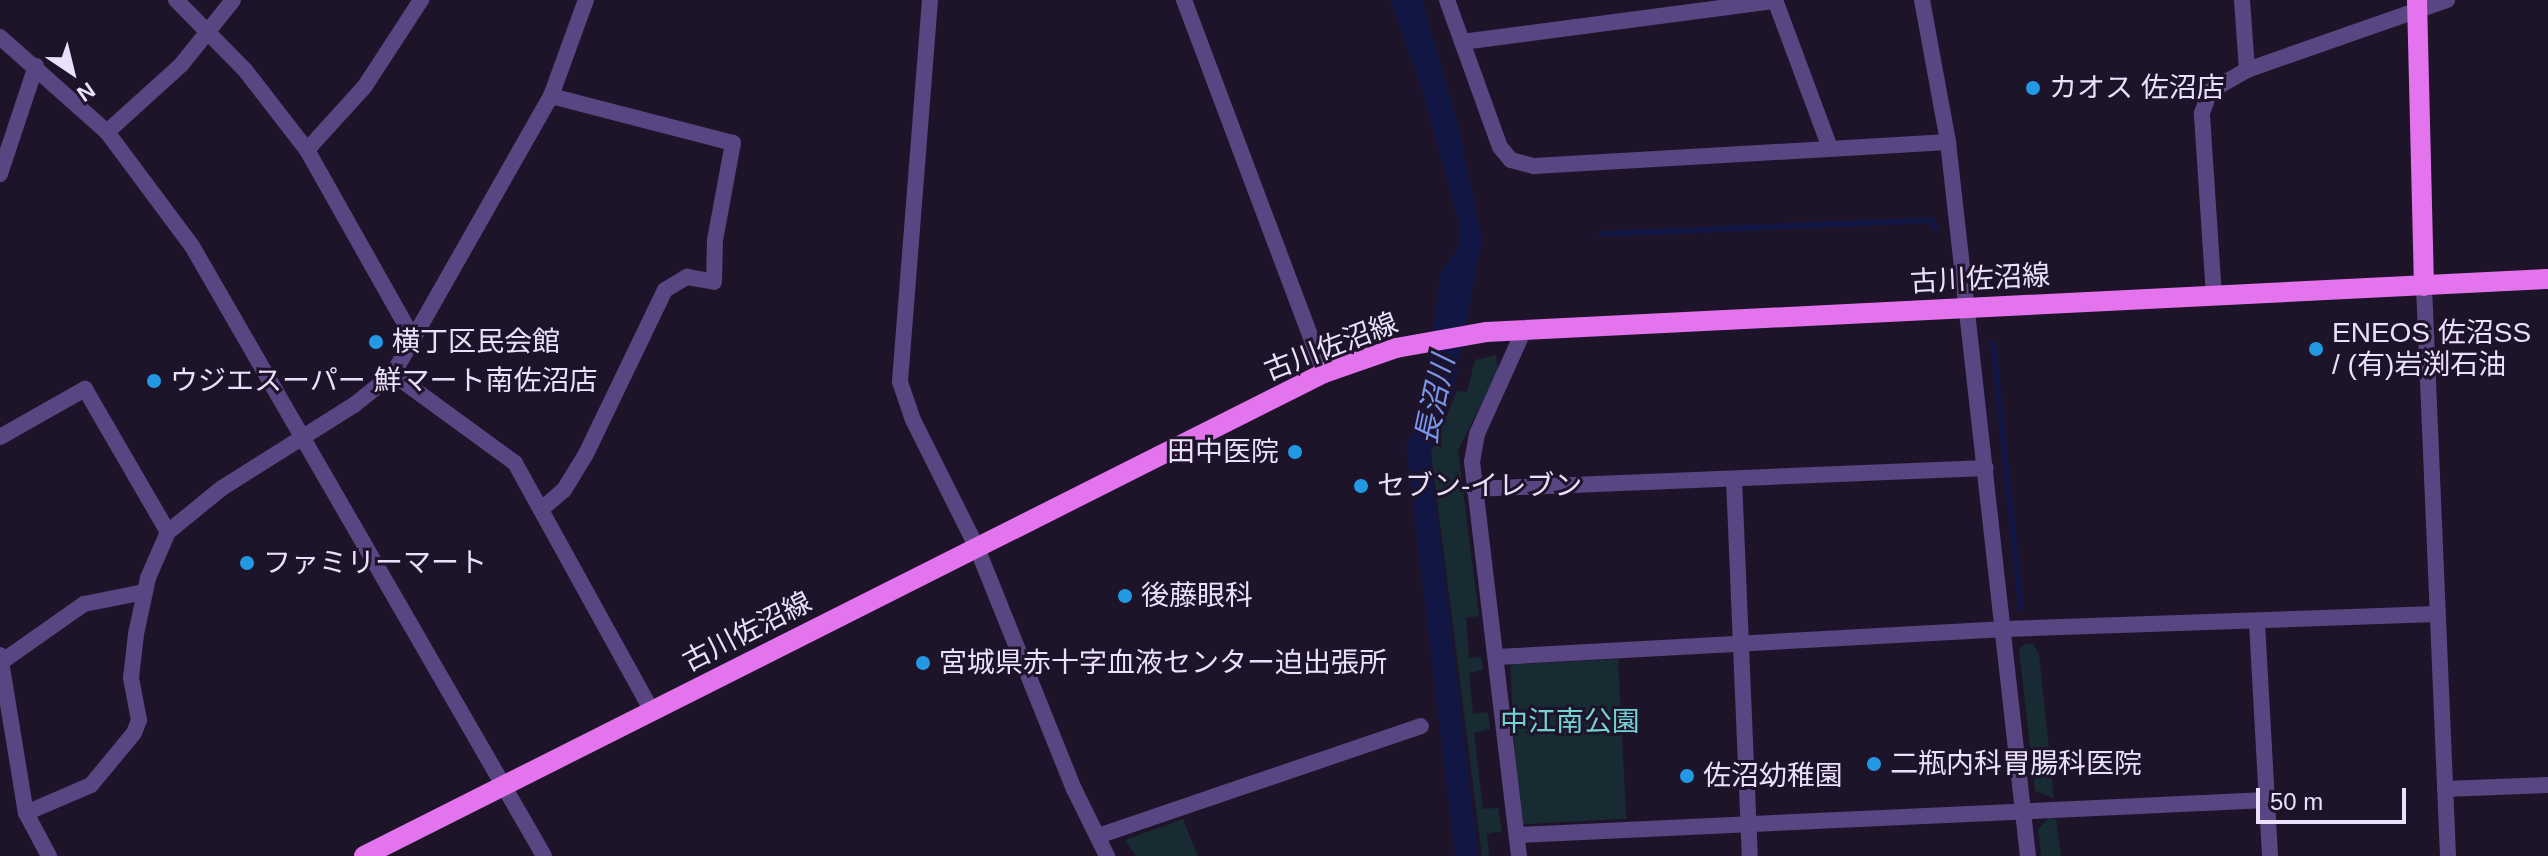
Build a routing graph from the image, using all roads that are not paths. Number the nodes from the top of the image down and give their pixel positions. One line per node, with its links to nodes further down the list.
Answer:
1 (176, 0): 13 (street)
2 (233, 0): 13 (street)
3 (421, 0): 22 (street)
4 (586, 0): 18 (street)
5 (930, 0): 39 (street)
6 (1184, 0): 30 (street)
7 (1447, 0): 15 (street)
8 (1775, 0): 15 (street); 21 (street)
9 (1922, 0): 20 (street)
10 (2242, 0): 17 (street)
11 (2447, 0): 12 (street)
12 (2417, 5): 17 (street); 25 (main road)
13 (210, 32): 19 (street); 22 (street)
14 (0, 37): 16 (street)
15 (1462, 42): 21 (street)
16 (36, 66): 19 (street); 23 (street)
17 (2247, 70): 26 (street)
18 (551, 96): 29 (street); 37 (street)
19 (107, 132): 33 (street)
20 (1948, 142): 21 (street); 27 (street)
21 (1830, 148)
22 (307, 150): 29 (street)
23 (0, 174)
24 (2548, 279): 25 (main road, 古川佐沼線)
25 (2424, 286): 26 (main road, 古川佐沼線); 41 (street)
26 (2214, 296): 27 (main road, 古川佐沼線)
27 (1968, 308): 28 (main road, 古川佐沼線); 34 (street)
28 (1524, 330): 30 (main road, 古川佐沼線); 36 (street)
29 (413, 338): 31 (street)
30 (1324, 373): 39 (main road, 古川佐沼線)
31 (393, 374): 33 (street); 37 (street)
32 (0, 437): 38 (street)
33 (303, 437): 38 (street); 51 (street)
34 (1986, 468): 35 (street); 43 (street)
35 (1734, 479): 36 (street); 44 (street)
36 (1474, 489): 46 (street)
37 (543, 508): 48 (street)
38 (168, 532): 40 (street)
39 (977, 548): 48 (main road, 古川佐沼線); 59 (street)
40 (144, 592): 47 (street); 56 (street)
41 (2437, 614): 42 (street); 53 (street)
42 (2257, 623): 43 (street); 54 (street)
43 (2006, 629): 44 (street); 55 (street)
44 (1741, 644): 46 (street); 57 (street)
45 (0, 655): 47 (street)
46 (1497, 657): 58 (street)
47 (0, 662): 50 (street)
48 (652, 711): 51 (main road, 古川佐沼線)
49 (1421, 726): 59 (street)
50 (6, 735): 56 (street)
51 (503, 785): 61 (main road, 古川佐沼線); 62 (street)
52 (2548, 785): 53 (street)
53 (2445, 789): 68 (street)
54 (2267, 800): 55 (street); 67 (street)
55 (2023, 809): 57 (street); 66 (street)
56 (26, 813): 60 (street)
57 (1748, 822): 58 (street); 65 (street)
58 (1517, 835): 64 (street)
59 (1098, 836): 63 (street)
60 (49, 856)
61 (364, 856)
62 (544, 856)
63 (1107, 856)
64 (1519, 856)
65 (1750, 856)
66 (2028, 856)
67 (2270, 856)
68 (2448, 856)

